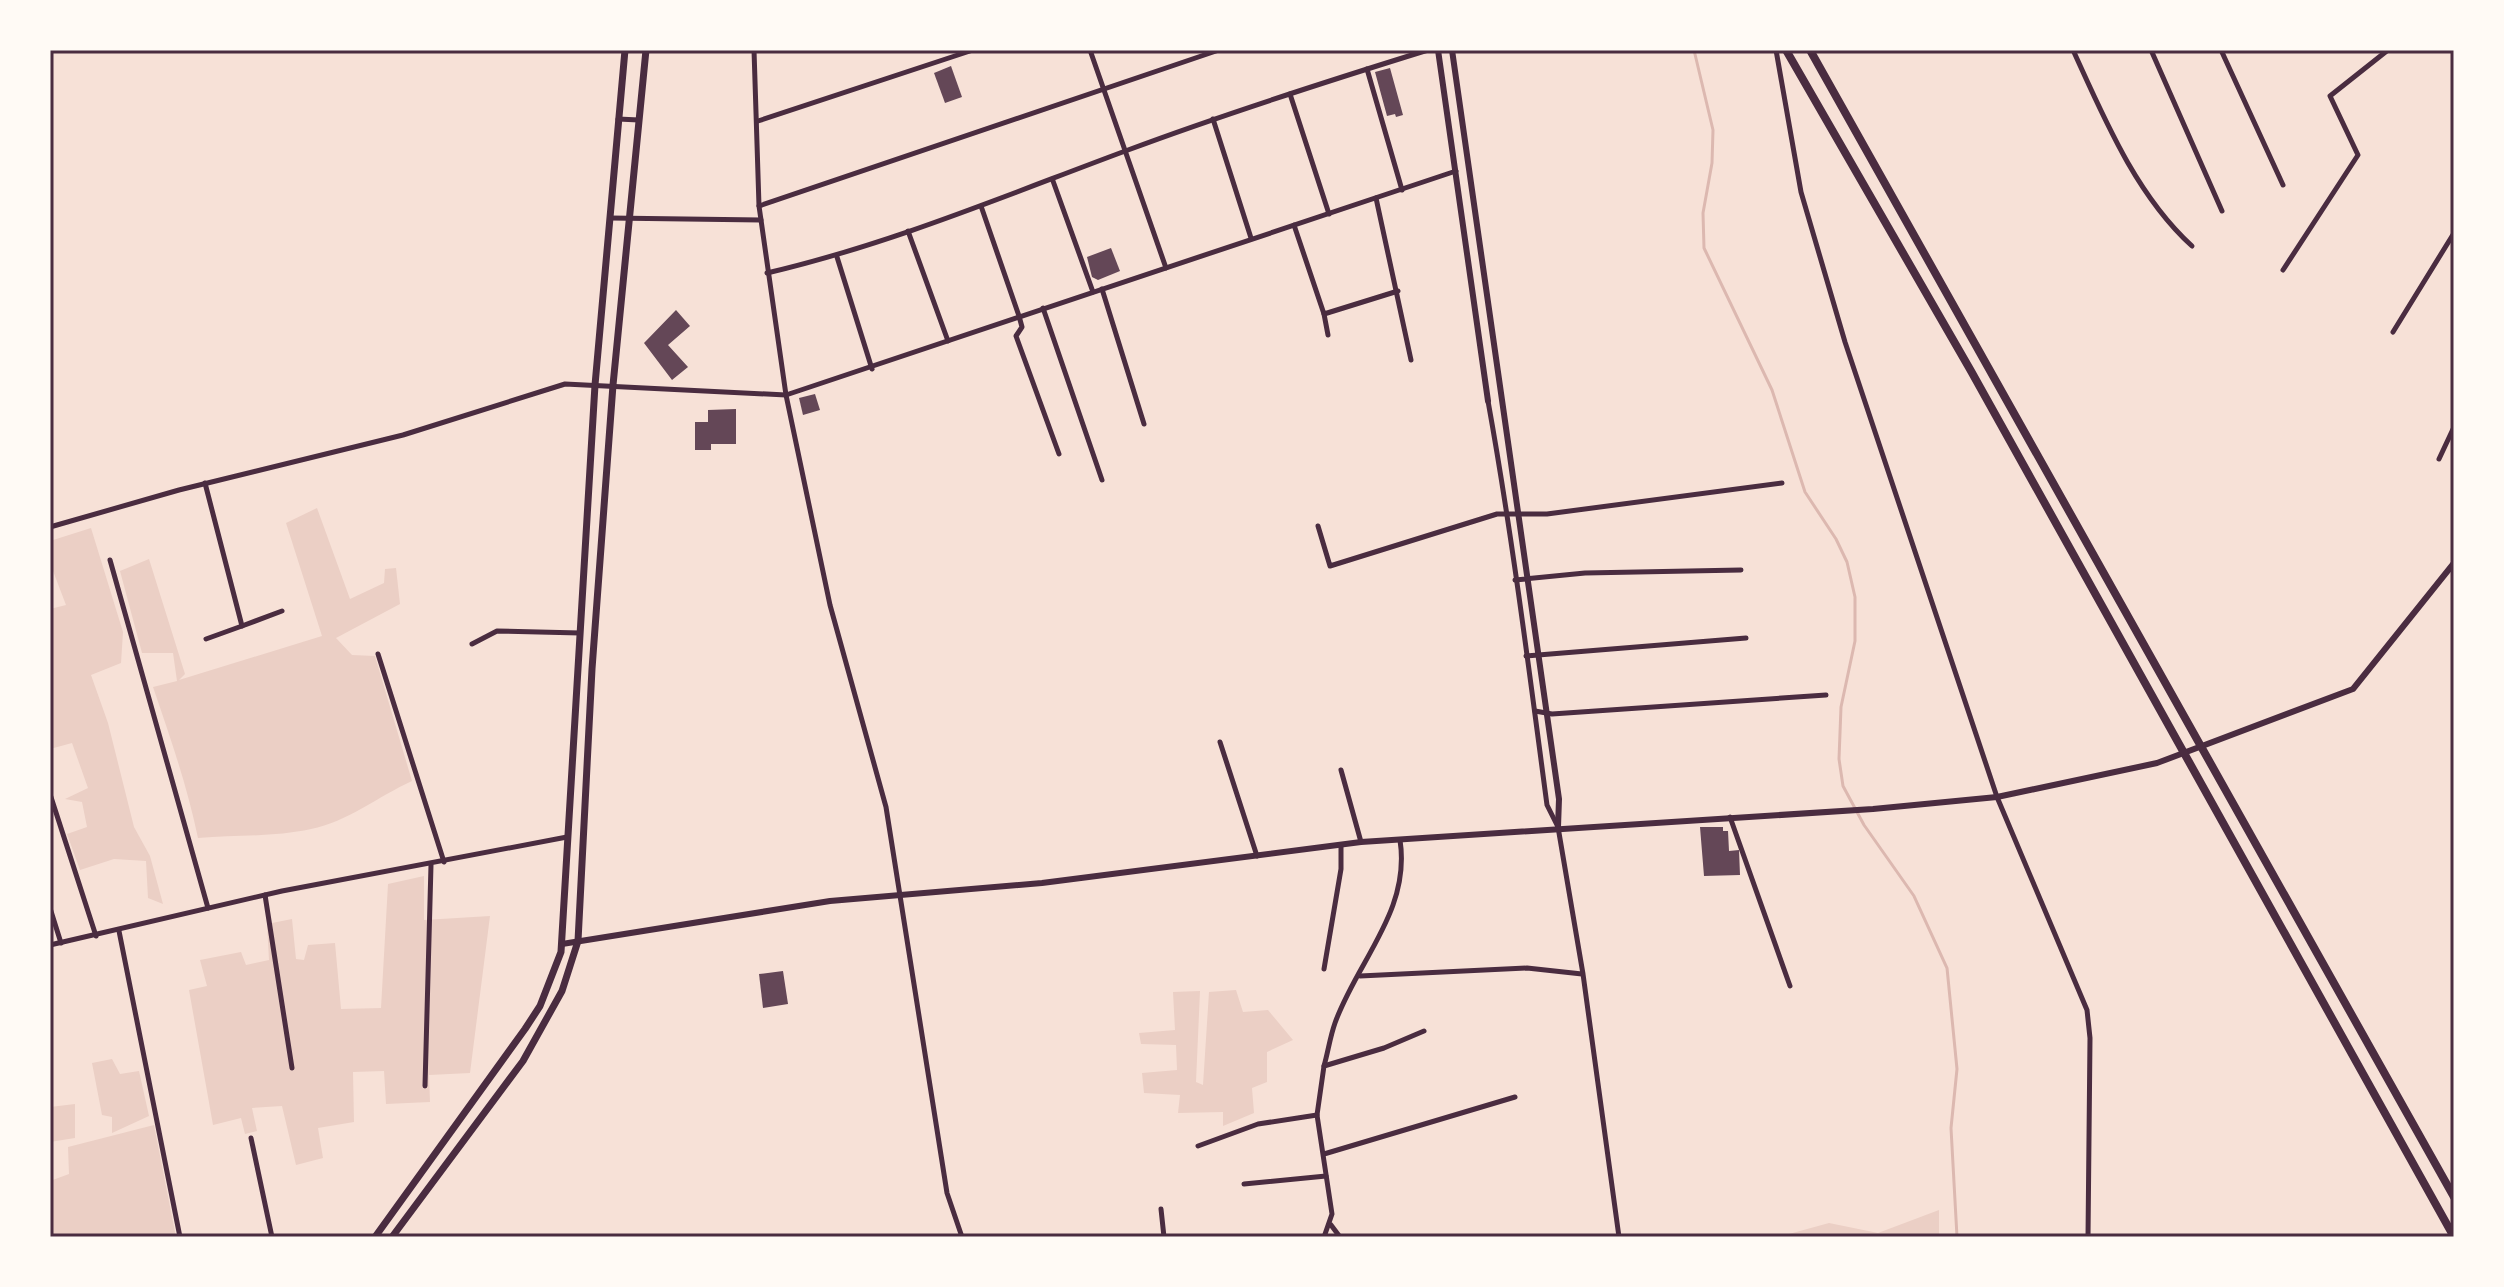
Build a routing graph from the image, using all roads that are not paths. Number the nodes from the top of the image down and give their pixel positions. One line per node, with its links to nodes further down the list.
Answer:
1 (625, 50): 20 (main road)
2 (646, 50): 22 (main road)
3 (754, 50): 23 (street)
4 (973, 50): 23 (street)
5 (1090, 50): 18 (street)
6 (1219, 50): 18 (street)
7 (1428, 50): 17 (street)
8 (1438, 50): 25 (street)
9 (1452, 50): 69 (street)
10 (1776, 50): 94 (street)
11 (1786, 50): 91 (highway)
12 (1810, 50): 90 (highway)
13 (2073, 50): 41 (street)
14 (2151, 50): 32 (street)
15 (2221, 50): 27 (street)
16 (2388, 50): 44 (street)
17 (1367, 69): 19 (street); 28 (street)
18 (1103, 88): 24 (street); 30 (street)
19 (1290, 94): 21 (street); 33 (street)
20 (618, 119): 22 (street); 34 (main road)
21 (1213, 119): 24 (street); 40 (street)
22 (640, 120): 35 (main road)
23 (758, 121): 30 (street)
24 (1125, 151): 26 (street); 43 (street)
25 (1456, 171): 28 (street); 60 (street)
26 (1053, 181): 31 (street); 48 (street)
27 (2283, 185)
28 (1402, 190): 29 (street)
29 (1376, 198): 33 (street); 47 (street)
30 (759, 206): 36 (street)
31 (981, 206): 38 (street); 51 (street)
32 (2222, 211)
33 (1329, 214): 37 (street)
34 (609, 218): 35 (street); 57 (main road)
35 (631, 219): 36 (street); 58 (main road)
36 (761, 220): 45 (street)
37 (1294, 225): 40 (street); 50 (street)
38 (908, 231): 42 (street); 54 (street)
39 (2454, 233): 52 (street)
40 (1251, 238): 43 (street)
41 (2192, 246)
42 (837, 257): 45 (street); 56 (street)
43 (1166, 268): 46 (street)
44 (2283, 270)
45 (767, 273): 59 (street)
46 (1102, 289): 48 (street); 61 (street)
47 (1398, 291): 50 (street); 55 (street)
48 (1093, 292): 49 (street)
49 (1043, 308): 51 (street); 65 (street)
50 (1324, 314): 53 (street)
51 (1019, 316): 54 (street); 63 (street)
52 (2393, 332)
53 (1328, 335)
54 (948, 341): 56 (street)
55 (1411, 360)
56 (872, 369): 59 (street)
57 (595, 385): 58 (street); 66 (street); 79 (main road)
58 (613, 385): 59 (street); 110 (main road)
59 (786, 395): 104 (street)
60 (1488, 401): 68 (street)
61 (1144, 424)
62 (2454, 427): 64 (street)
63 (1059, 454)
64 (2439, 459)
65 (1102, 480)
66 (205, 483): 71 (street); 78 (street)
67 (1782, 483): 69 (street)
68 (1508, 513): 69 (street); 70 (street); 76 (street)
69 (1519, 515): 75 (street)
70 (1318, 526)
71 (50, 527)
72 (110, 560): 107 (street)
73 (2454, 563): 90 (street)
74 (1741, 570): 75 (street)
75 (1528, 577): 76 (street); 83 (street)
76 (1515, 580): 85 (street)
77 (282, 611): 78 (street)
78 (242, 626): 81 (street)
79 (581, 633): 82 (street); 97 (main road)
80 (1746, 638): 83 (street)
81 (206, 639)
82 (472, 644)
83 (1538, 653): 85 (street); 88 (street)
84 (378, 654): 102 (street)
85 (1526, 656): 87 (street)
86 (1826, 695): 88 (street)
87 (1535, 711): 88 (street); 96 (street)
88 (1546, 711): 96 (street)
89 (1220, 742): 101 (street)
90 (2202, 745): 91 (street); 129 (highway)
91 (2183, 753): 94 (street); 142 (highway)
92 (1341, 770): 99 (street)
93 (50, 794): 109 (street)
94 (1997, 797): 95 (street); 141 (street)
95 (1730, 816): 96 (street); 117 (street)
96 (1558, 827): 98 (street); 115 (street)
97 (567, 837): 102 (street); 112 (main road)
98 (1400, 840): 99 (street); 116 (street)
99 (1361, 842): 100 (street)
100 (1341, 845): 101 (street); 114 (street)
101 (1257, 856): 104 (street)
102 (444, 862): 103 (street)
103 (431, 865): 105 (street); 121 (street)
104 (901, 894): 110 (street); 136 (street)
105 (265, 895): 107 (street); 120 (street)
106 (50, 908): 111 (street)
107 (208, 908): 108 (street)
108 (119, 931): 109 (street); 132 (street)
109 (96, 936): 111 (street)
110 (578, 941): 112 (street); 135 (main road)
111 (61, 943): 113 (street)
112 (562, 944): 134 (main road)
113 (50, 945)
114 (1324, 969)
115 (1583, 974): 116 (street); 140 (street)
116 (1360, 976): 119 (street)
117 (1790, 986)
118 (1424, 1031): 119 (street)
119 (1324, 1066): 123 (street)
120 (292, 1068)
121 (425, 1086)
122 (1515, 1097): 126 (street)
123 (1317, 1115): 125 (street); 126 (street)
124 (251, 1138): 133 (street)
125 (1198, 1146)
126 (1324, 1154): 127 (street)
127 (1326, 1176): 128 (street); 131 (street)
128 (1244, 1184)
129 (2454, 1197)
130 (1161, 1209): 137 (street)
131 (1331, 1225): 138 (street); 139 (street)
132 (180, 1237)
133 (272, 1237)
134 (375, 1237)
135 (392, 1237)
136 (962, 1237)
137 (1164, 1237)
138 (1324, 1237)
139 (1340, 1237)
140 (1619, 1237)
141 (2088, 1237)
142 (2454, 1237)

